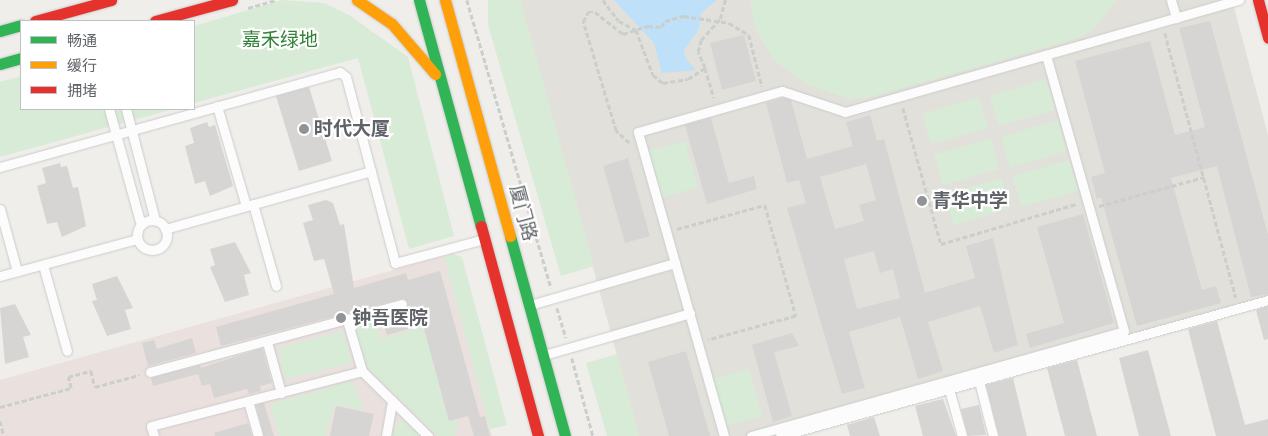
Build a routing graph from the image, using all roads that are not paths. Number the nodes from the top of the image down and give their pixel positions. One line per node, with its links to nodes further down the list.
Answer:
1 (111, 0): 9 (street)
2 (232, 0): 14 (street)
3 (357, 0): 22 (street)
4 (419, 0): 22 (street)
5 (446, 0): 21 (street, 厦门路)
6 (1171, 0): 12 (lane)
7 (1239, 0): 12 (lane)
8 (1258, 0): 17 (street)
9 (98, 2): 10 (street)
10 (84, 4): 13 (street)
11 (462, 11): 21 (street)
12 (1176, 18): 18 (lane)
13 (39, 20)
14 (159, 20)
15 (20, 25): 16 (street)
16 (0, 31)
17 (1268, 38)
18 (1046, 55): 37 (lane); 64 (lane)
19 (20, 58): 20 (street)
20 (0, 64)
21 (465, 71): 44 (street, 厦门路)
22 (442, 82): 36 (street)
23 (218, 106): 26 (lane); 29 (lane); 30 (lane)
24 (109, 110): 27 (lane)
25 (126, 110): 26 (lane)
26 (131, 129): 27 (lane); 32 (lane)
27 (116, 134): 28 (lane); 33 (lane)
28 (0, 167)
29 (371, 171): 30 (lane); 36 (lane)
30 (250, 205): 34 (lane); 41 (lane)
31 (0, 209): 39 (lane)
32 (155, 220): 33 (lane); 34 (lane)
33 (141, 225): 35 (lane)
34 (166, 229): 35 (lane)
35 (137, 239): 38 (lane)
36 (484, 239): 57 (street)
37 (675, 263): 44 (lane); 45 (lane)
38 (43, 265): 39 (lane); 48 (lane)
39 (17, 271): 40 (lane)
40 (0, 276)
41 (276, 286)
42 (1268, 300): 52 (lane)
43 (402, 304): 46 (lane)
44 (530, 305): 49 (street, 厦门路)
45 (690, 313): 49 (lane); 63 (lane)
46 (347, 320): 47 (lane); 50 (lane)
47 (267, 342): 51 (lane); 54 (lane)
48 (67, 351)
49 (544, 355): 62 (street, 厦门路)
50 (362, 371): 54 (lane); 56 (lane)
51 (150, 372)
52 (979, 381): 53 (lane); 67 (lane)
53 (949, 389): 65 (lane); 66 (lane)
54 (281, 392): 55 (lane)
55 (248, 401): 58 (lane); 59 (lane)
56 (392, 401): 60 (lane); 61 (lane)
57 (534, 435)
58 (154, 436)
59 (258, 436)
60 (386, 436)
61 (428, 436)
62 (566, 436)
63 (724, 436)
64 (752, 436)
65 (780, 436)
66 (962, 436)
67 (993, 436)

